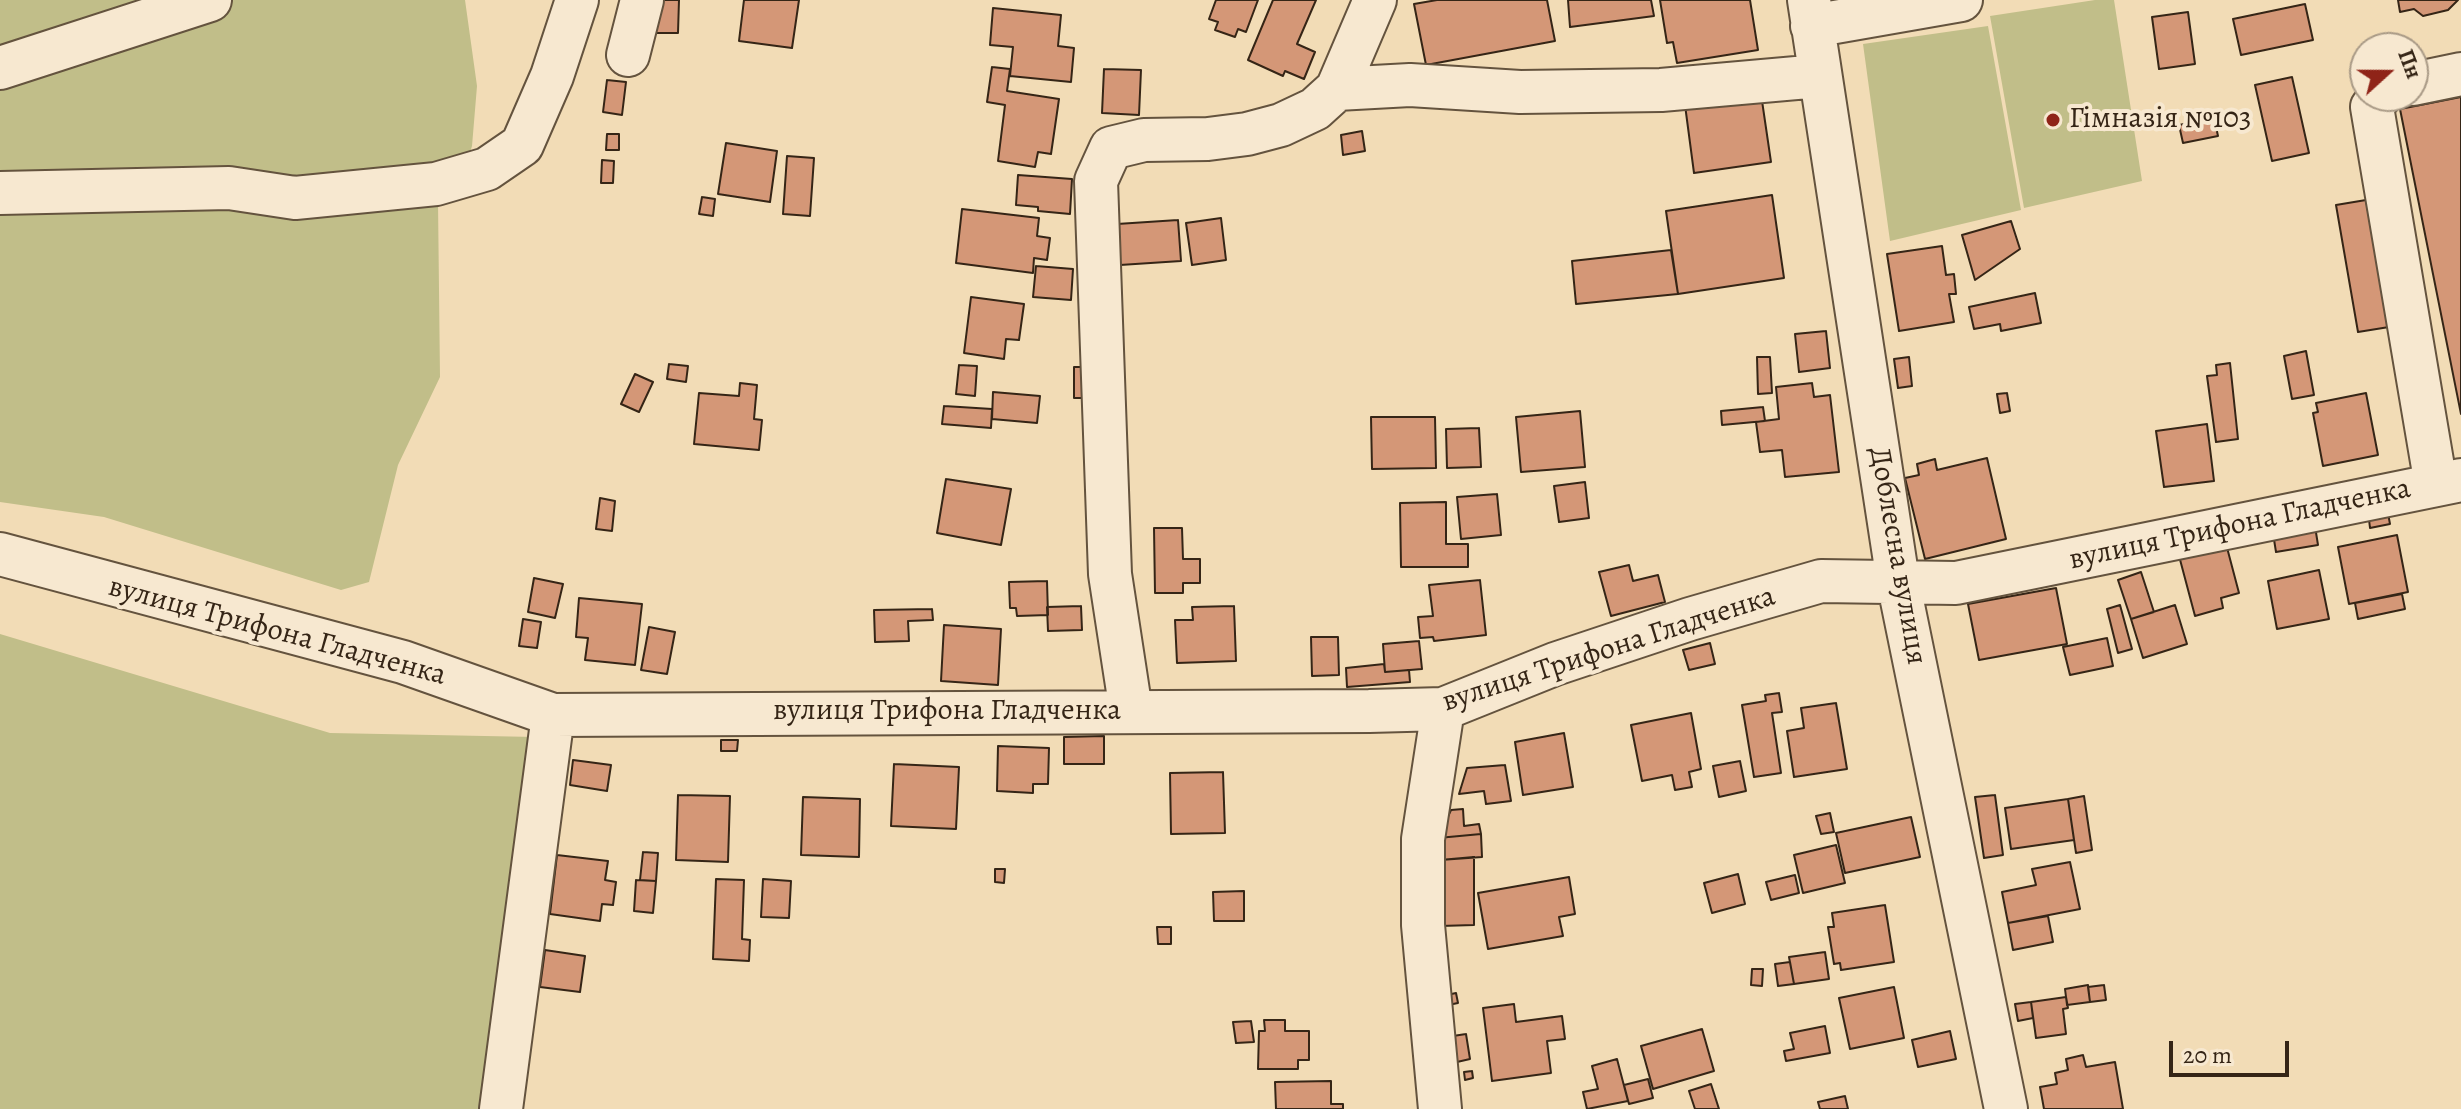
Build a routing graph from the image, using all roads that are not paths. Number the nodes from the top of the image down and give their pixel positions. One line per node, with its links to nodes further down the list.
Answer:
1 (210, 0): 8 (street)
2 (577, 0): 14 (street)
3 (642, 0): 7 (street)
4 (1375, 0): 12 (street)
5 (1961, 0): 6 (street)
6 (1810, 13): 10 (street, Доблесна вулиця)
7 (628, 55)
8 (0, 68)
9 (2461, 74): 11 (street)
10 (1819, 76): 12 (street); 18 (street, Доблесна вулиця)
11 (2429, 81)
12 (1337, 89): 20 (street)
13 (2373, 112): 15 (street)
14 (0, 193)
15 (2445, 438): 16 (street)
16 (2448, 482): 18 (street, вулиця Трифона Гладченка)
17 (0, 554): 21 (street, вулиця Трифона Гладченка)
18 (1898, 581): 19 (street, вулиця Трифона Гладченка); 24 (street, Доблесна вулиця)
19 (1443, 709): 20 (street, вулиця Трифона Гладченка); 23 (street)
20 (1131, 711): 21 (street, вулиця Трифона Гладченка)
21 (553, 715): 22 (street)
22 (501, 1109)
23 (1440, 1109)
24 (2006, 1109)

